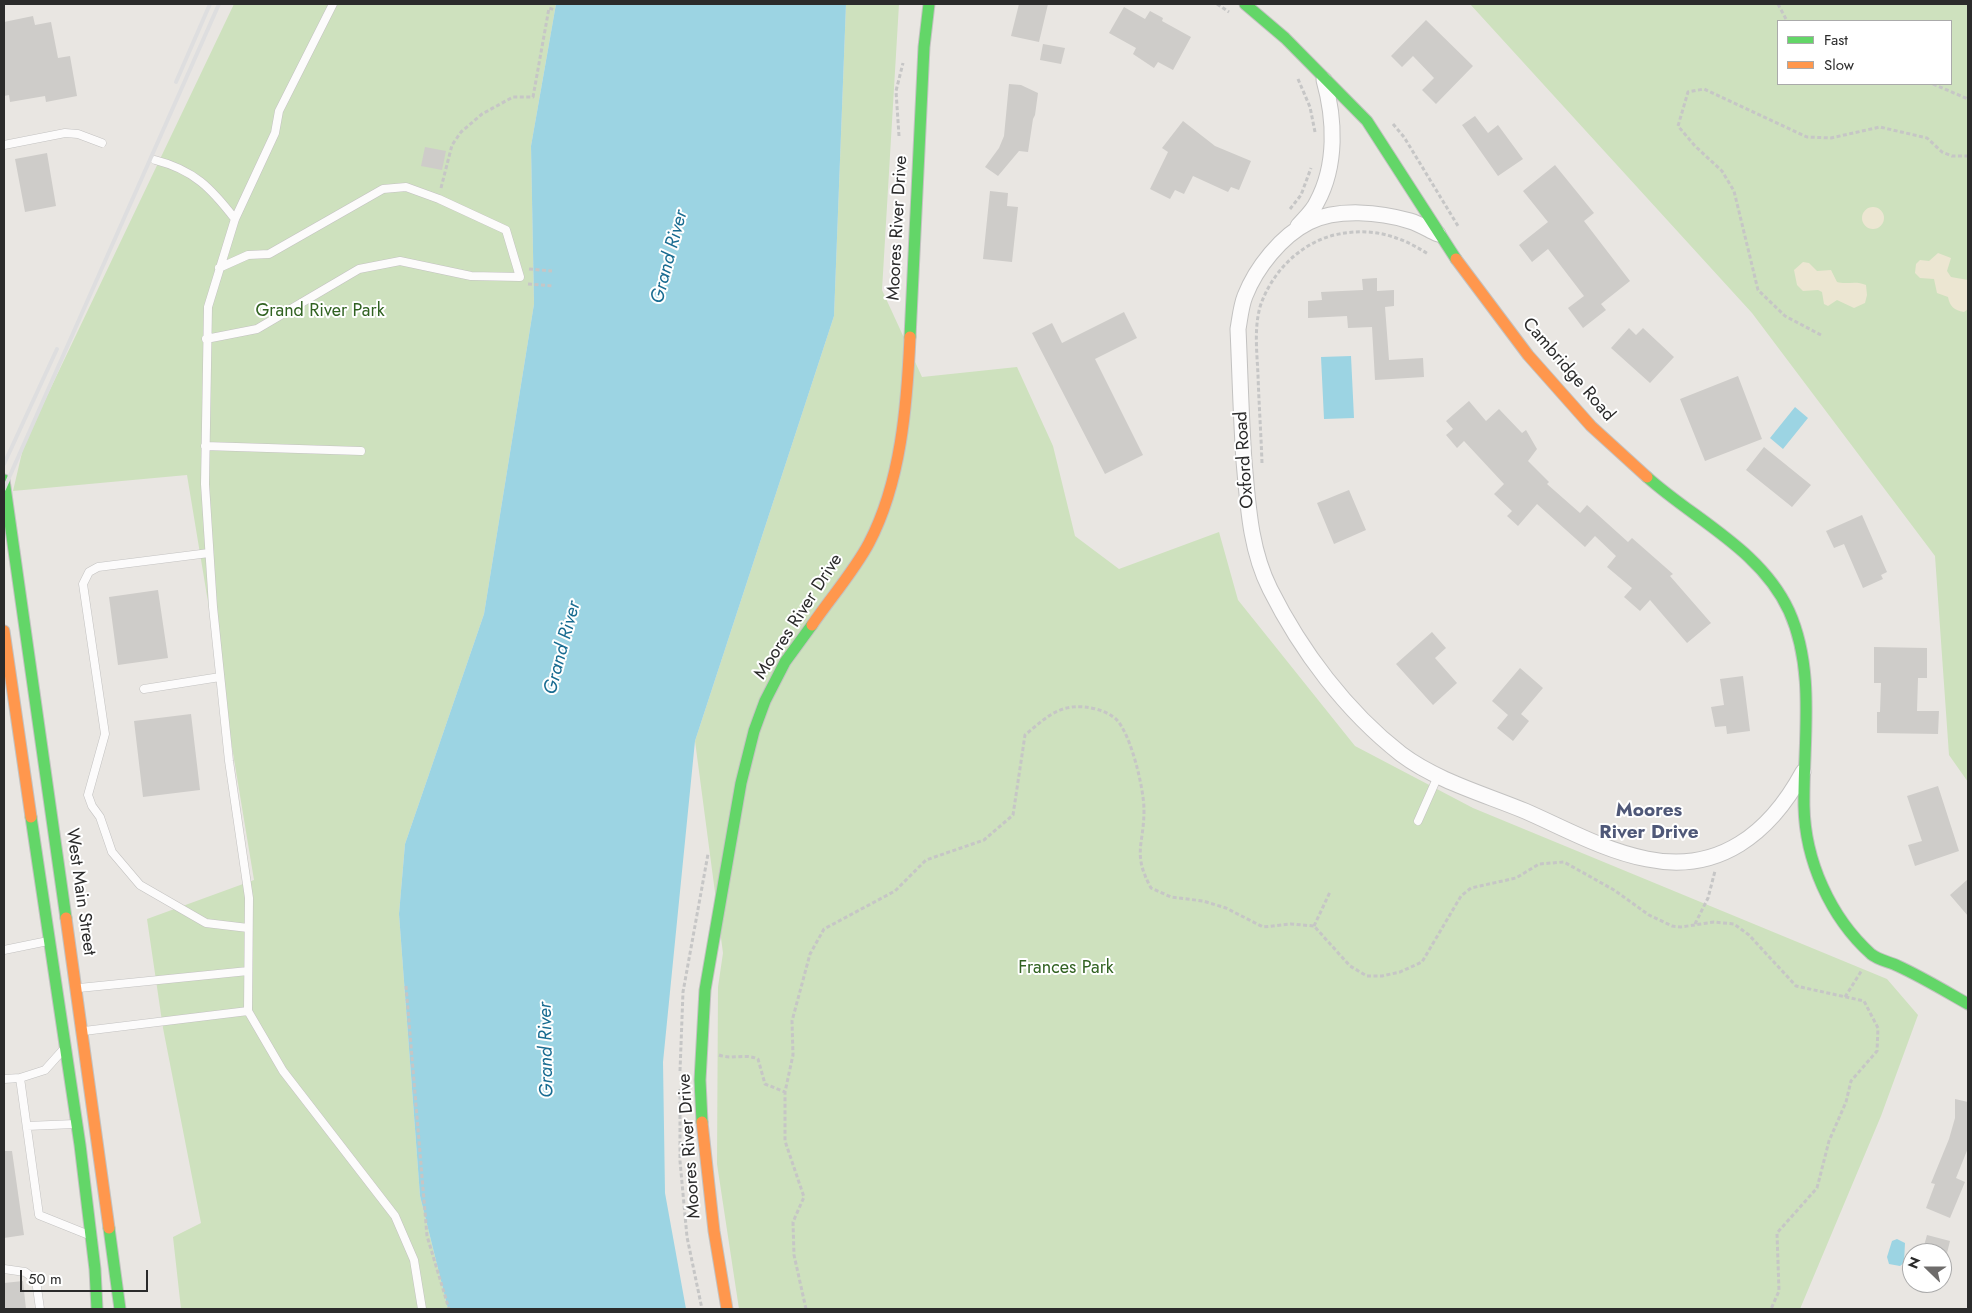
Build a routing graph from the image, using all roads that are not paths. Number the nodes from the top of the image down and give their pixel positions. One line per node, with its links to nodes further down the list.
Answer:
1 (333, 4): 8 (lane)
2 (928, 4): 45 (street, Moores River Drive)
3 (1245, 4): 4 (street, Cambridge Road)
4 (1323, 76): 9 (street, Oxford Road); 10 (street, Cambridge Road)
5 (102, 143): 6 (lane)
6 (4, 145)
7 (155, 160): 8 (lane)
8 (235, 219): 11 (lane)
9 (1290, 235): 10 (street, Oxford Road); 21 (street, Oxford Road)
10 (1439, 235): 20 (street, Cambridge Road)
11 (219, 268): 12 (lane); 12 (lane)
12 (206, 339): 13 (lane)
13 (205, 446): 14 (lane); 16 (lane)
14 (361, 451)
15 (4, 480): 24 (street, West Main Street)
16 (209, 553): 18 (lane); 23 (lane)
17 (4, 631): 25 (street, West Main Street)
18 (220, 677): 19 (lane); 23 (lane)
19 (144, 689)
20 (1804, 769): 21 (street, Oxford Road); 29 (street, Cambridge Road)
21 (1438, 776): 22 (lane)
22 (1418, 821)
23 (248, 928): 27 (lane)
24 (69, 937): 25 (lane); 28 (street, West Main Street)
25 (50, 941): 26 (lane); 32 (street, West Main Street)
26 (4, 950)
27 (248, 971): 28 (lane); 30 (lane)
28 (76, 988): 31 (street, West Main Street)
29 (1968, 1004)
30 (248, 1011): 31 (lane); 44 (lane)
31 (83, 1037): 32 (lane); 35 (street, West Main Street)
32 (66, 1046): 33 (lane); 36 (street, West Main Street)
33 (20, 1078): 34 (lane); 37 (lane)
34 (4, 1079)
35 (95, 1119): 36 (lane); 38 (street, West Main Street)
36 (77, 1124): 37 (lane); 39 (street, West Main Street)
37 (27, 1126): 39 (lane)
38 (110, 1232): 39 (lane); 43 (street, West Main Street)
39 (91, 1236): 42 (street, West Main Street)
40 (4, 1269): 41 (lane)
41 (40, 1309)
42 (97, 1309)
43 (120, 1309)
44 (422, 1309)
45 (727, 1309)

